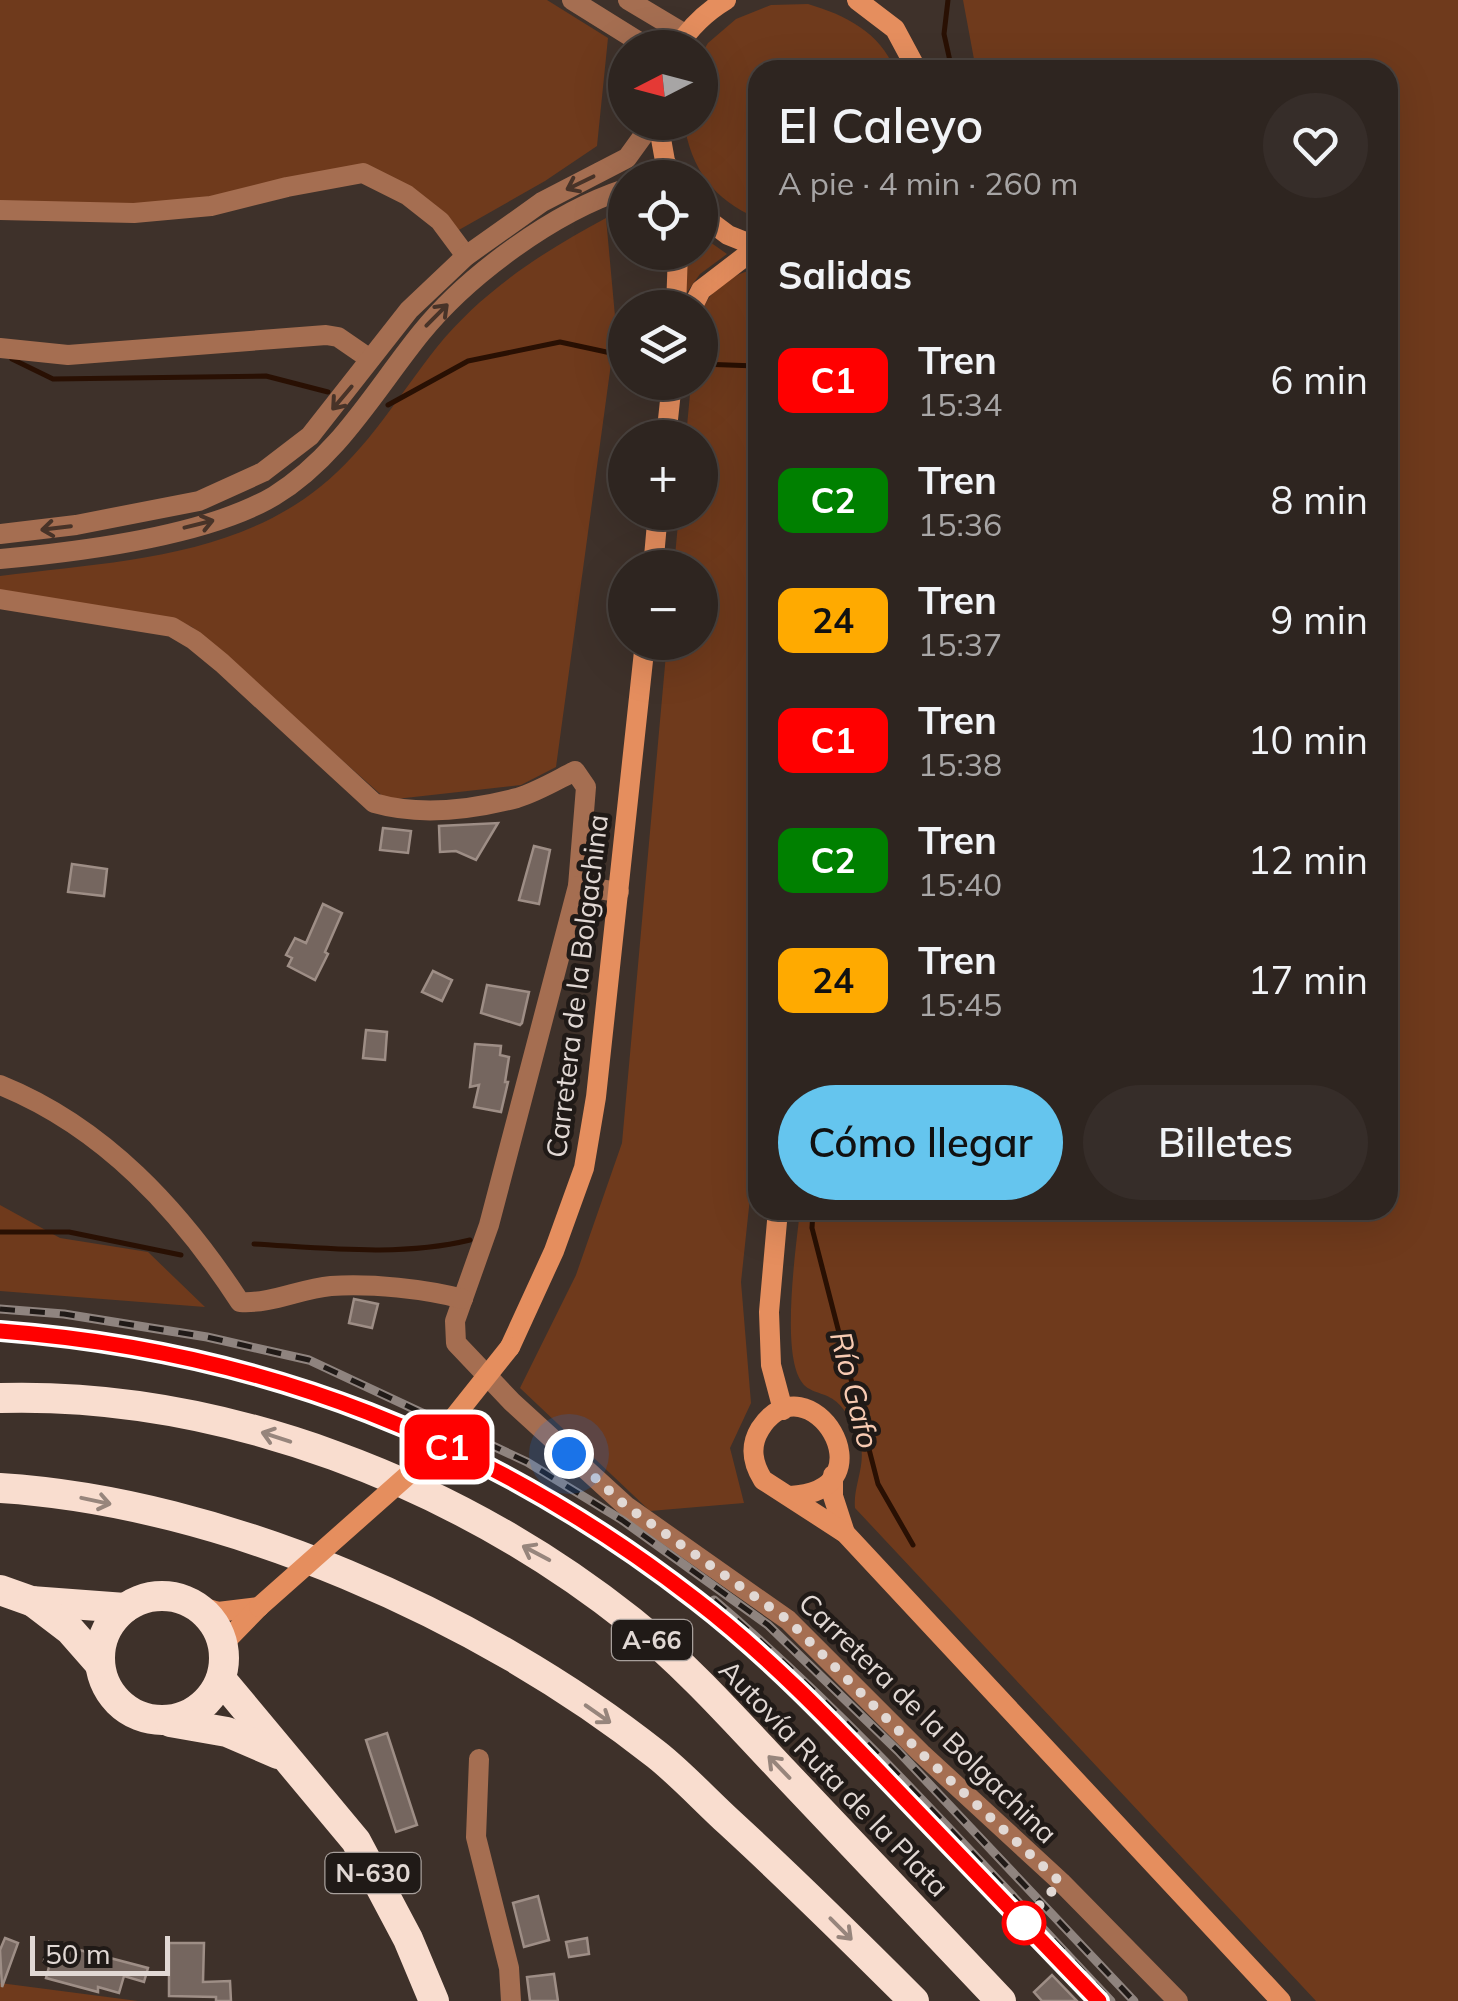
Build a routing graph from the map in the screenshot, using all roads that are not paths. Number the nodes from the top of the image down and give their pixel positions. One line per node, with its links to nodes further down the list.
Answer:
1 (572, 0): 5 (street)
2 (628, 0): 6 (street)
3 (726, 0): 7 (street)
4 (857, 0): 8 (street)
5 (621, 30)
6 (667, 30)
7 (691, 30)
8 (912, 60)
9 (642, 140): 15 (street, one-way to 15)
10 (608, 197): 20 (street, one-way to 10)
11 (0, 210): 15 (street)
12 (718, 228): 13 (street)
13 (748, 243)
14 (748, 254): 16 (street)
15 (466, 256): 18 (street)
16 (701, 290)
17 (0, 348): 18 (street)
18 (370, 359): 19 (street, one-way to 19)
19 (0, 534)
20 (0, 560)
21 (0, 598): 23 (street, Carretera de la Bolgachina)
22 (643, 660): 24 (street, Carretera de la Bolgachina)
23 (578, 886): 24 (street); 27 (street, Carretera de la Bolgachina)
24 (619, 892): 37 (street, Carretera de la Bolgachina, bridge)
25 (0, 1085): 27 (street)
26 (777, 1220): 29 (street)
27 (463, 1299): 49 (street, Carretera de la Bolgachina)
28 (0, 1398): 48 (highway, Autovía Ruta de la Plata / A-66, one-way to 28)
29 (783, 1410): 30 (street); 32 (street)
30 (833, 1475): 32 (street); 33 (street)
31 (0, 1488): 47 (highway, one-way to 47)
32 (790, 1496): 33 (street)
33 (845, 1532): 50 (street)
34 (0, 1590): 35 (highway, N-630)
35 (31, 1600): 38 (highway, N-630); 40 (highway, N-630)
36 (193, 1604): 37 (street); 38 (highway, N-630); 39 (highway)
37 (259, 1606): 39 (street, Carretera de la Bolgachina)
38 (124, 1608): 40 (highway)
39 (223, 1644): 41 (highway)
40 (100, 1663): 42 (highway, N-630)
41 (221, 1679): 42 (highway); 43 (highway, N-630)
42 (166, 1721): 43 (highway, N-630)
43 (288, 1759): 45 (highway, N-630)
44 (479, 1759): 46 (street)
45 (434, 2001)
46 (512, 2001)
47 (914, 2001)
48 (1002, 2001)
49 (1178, 2001)
50 (1281, 2001)

